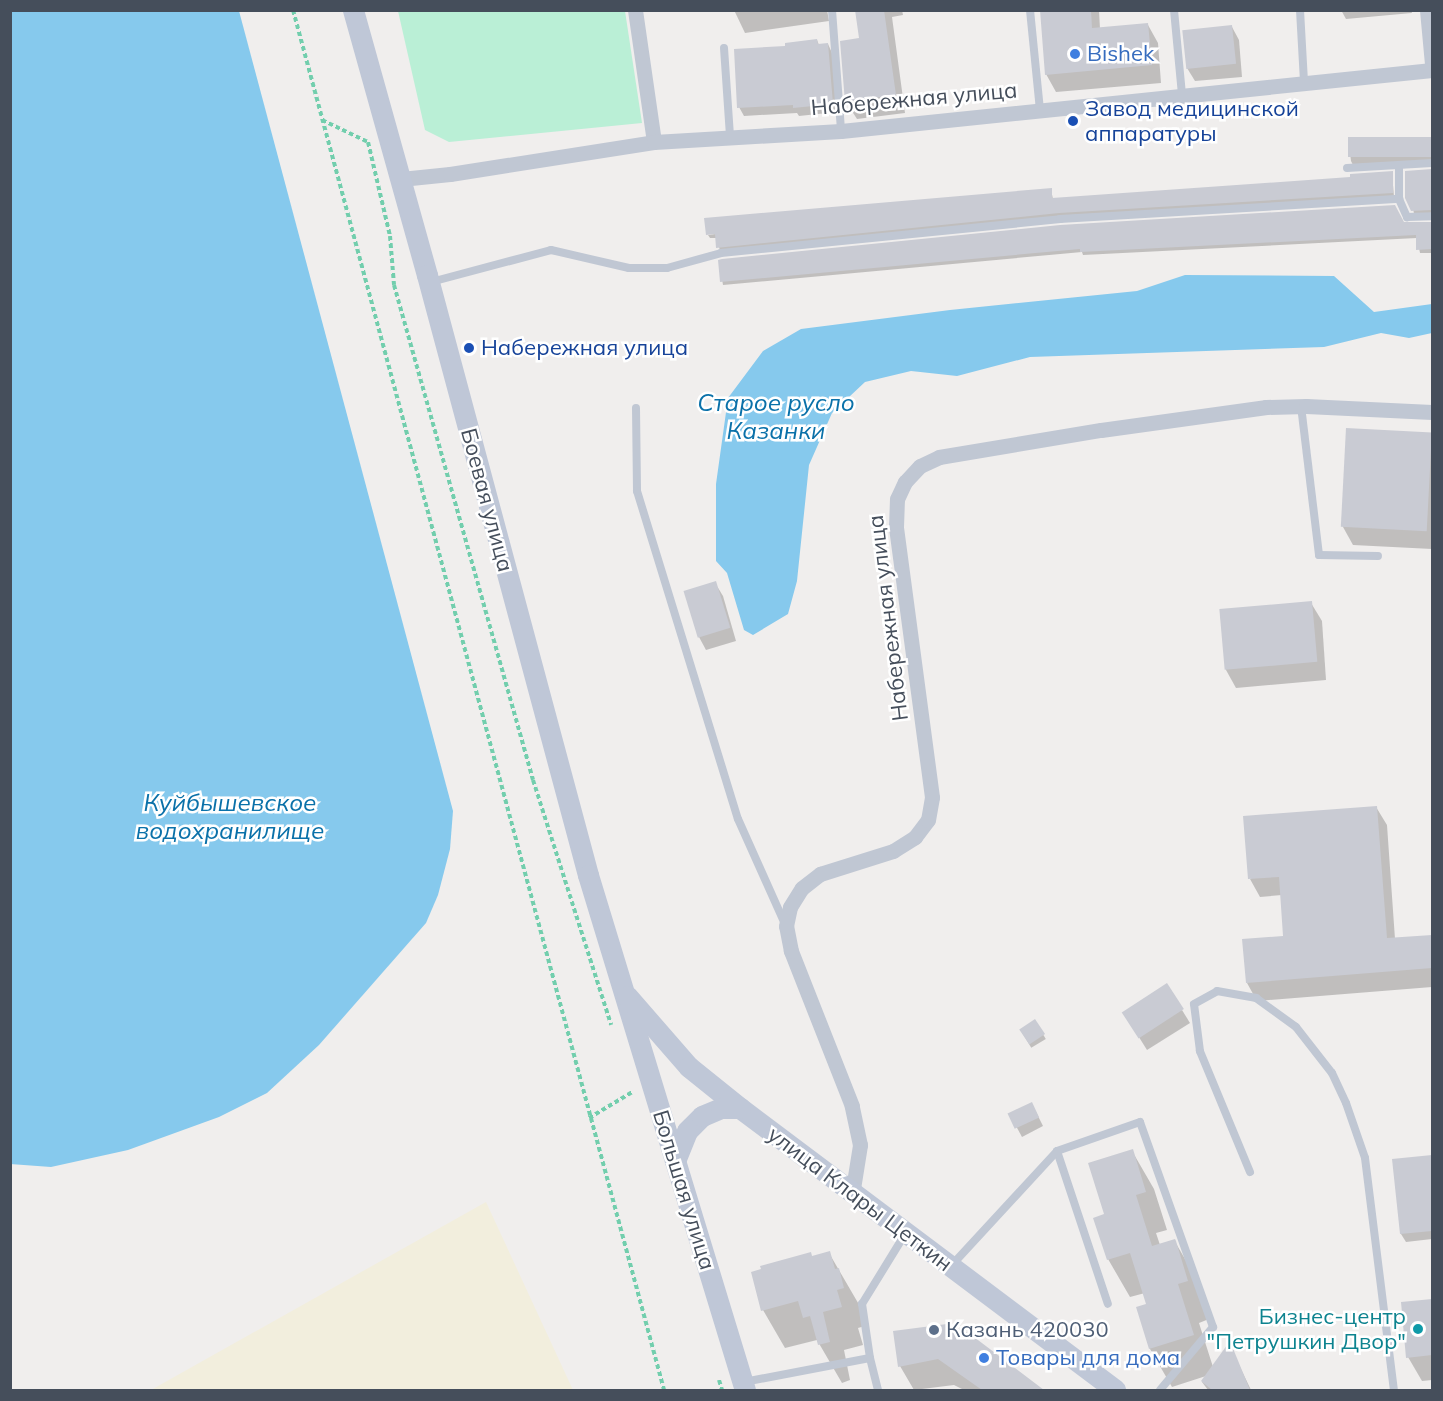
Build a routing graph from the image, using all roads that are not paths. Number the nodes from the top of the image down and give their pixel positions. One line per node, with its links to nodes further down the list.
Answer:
1 (353, 10): 20 (main road, Боевая улица)
2 (635, 10): 16 (street)
3 (832, 10): 14 (lane)
4 (1030, 10): 13 (lane)
5 (1173, 10): 12 (lane)
6 (1300, 10): 11 (lane)
7 (1427, 10): 9 (street)
8 (724, 48): 15 (lane)
9 (1432, 64)
10 (1432, 70): 11 (street, Набережная улица)
11 (1304, 81): 12 (street, Набережная улица)
12 (1182, 94): 13 (street, Набережная улица)
13 (1040, 110): 14 (street, Набережная улица)
14 (841, 131): 15 (street, Набережная улица)
15 (730, 136): 16 (street, Набережная улица)
16 (654, 142): 20 (street, Набережная улица)
17 (1432, 163): 18 (lane)
18 (1399, 165): 19 (lane); 21 (lane)
19 (1347, 168)
20 (401, 178): 23 (main road, Боевая улица)
21 (1399, 199): 22 (lane); 23 (lane)
22 (1432, 216)
23 (429, 282): 29 (main road, Боевая улица)
24 (1301, 406): 26 (street, Набережная улица); 27 (lane); 28 (street, Набережная улица)
25 (636, 408): 28 (lane)
26 (1432, 412)
27 (1378, 556)
28 (786, 926): 34 (street)
29 (621, 989): 30 (main road, улица Клары Цеткин); 32 (main road, Большая улица)
30 (740, 1108): 32 (main road); 34 (main road, улица Клары Цеткин)
31 (1057, 1150): 36 (lane); 37 (lane); 42 (lane)
32 (675, 1161): 39 (main road, Большая улица)
33 (1250, 1172): 43 (lane)
34 (852, 1195): 35 (main road, улица Клары Цеткин)
35 (905, 1234): 36 (main road, улица Клары Цеткин); 38 (lane)
36 (949, 1267): 41 (main road, улица Клары Цеткин)
37 (1108, 1304)
38 (870, 1358): 39 (lane); 40 (lane)
39 (744, 1387)
40 (878, 1390)
41 (1115, 1390)
42 (1160, 1390)
43 (1394, 1390)

